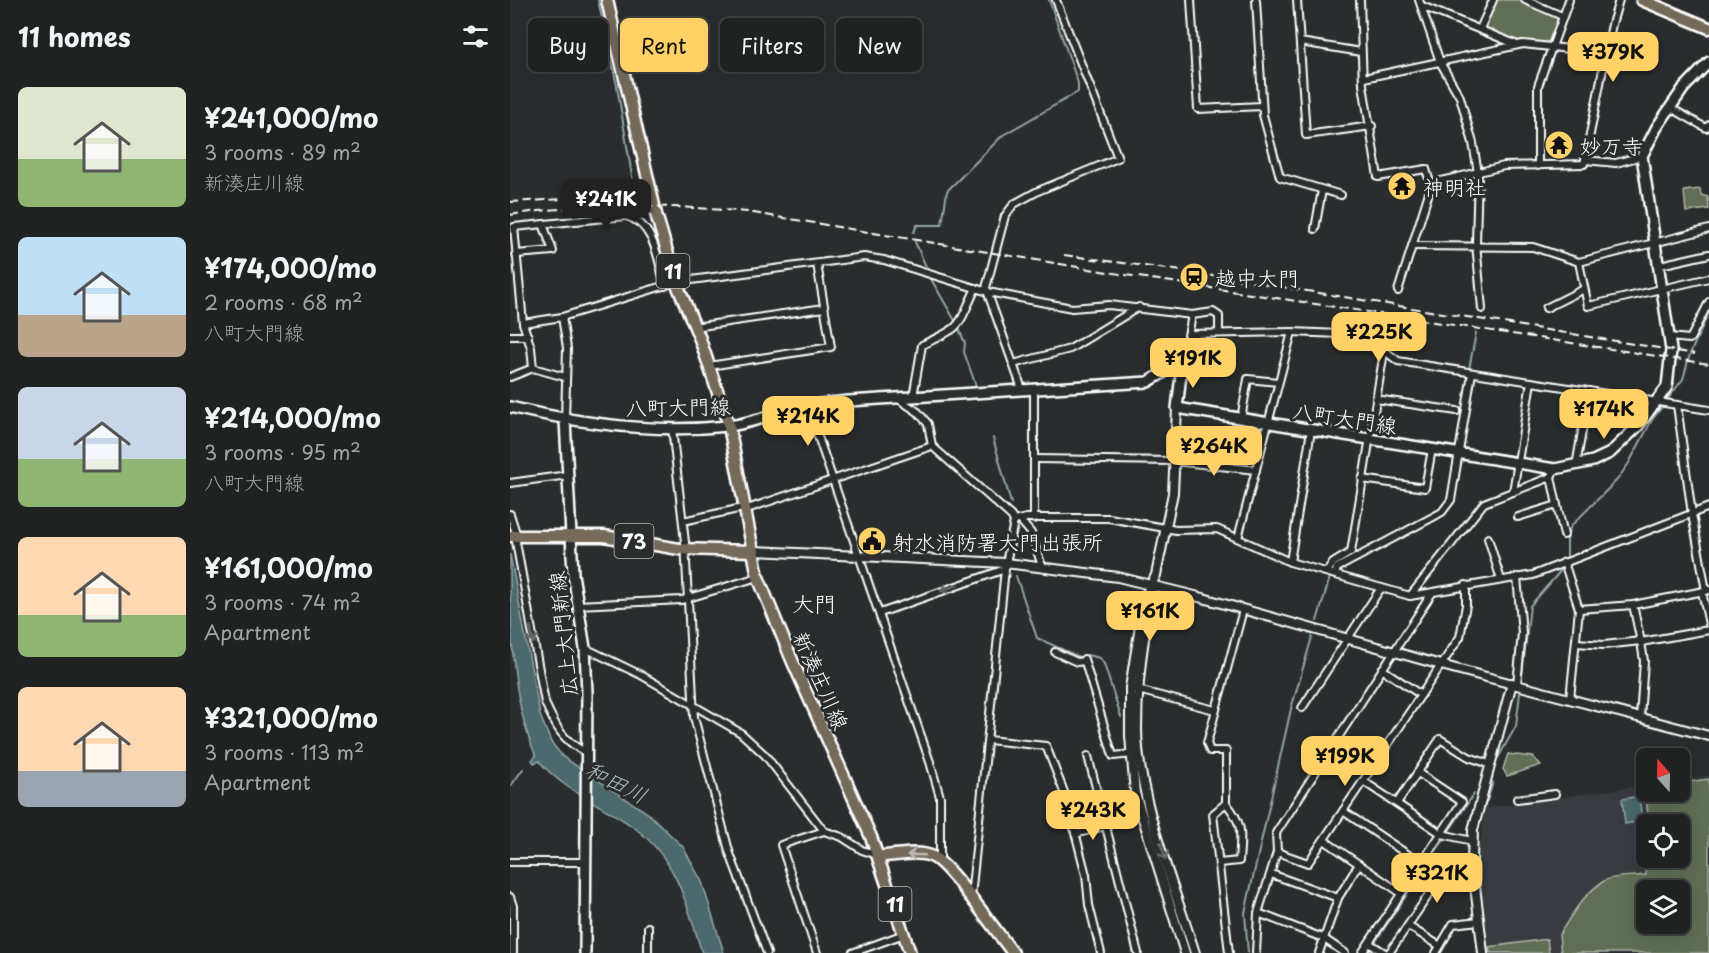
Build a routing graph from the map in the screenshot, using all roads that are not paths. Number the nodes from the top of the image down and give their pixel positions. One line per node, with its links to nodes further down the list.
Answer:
1 (607, 0): 48 (main road, 新湊庄川線 / 11)
2 (1056, 0): 53 (street)
3 (1191, 0): 25 (street)
4 (1256, 0): 25 (street)
5 (1297, 0): 17 (street)
6 (1360, 0): 20 (street)
7 (1493, 0): 16 (street)
8 (1525, 0): 14 (street)
9 (1569, 0): 14 (street)
10 (1619, 0): 21 (street)
11 (1642, 0): 13 (main road)
12 (1420, 3): 16 (street); 22 (street)
13 (1660, 3): 15 (main road)
14 (1562, 16): 19 (street)
15 (1709, 28)
16 (1480, 29): 18 (street)
17 (1300, 42): 20 (street); 28 (street)
18 (1516, 44): 19 (street); 22 (street)
19 (1551, 46): 21 (street); 31 (street)
20 (1361, 52): 24 (street)
21 (1606, 54): 30 (street)
22 (1440, 62): 24 (street); 32 (street)
23 (1709, 62): 26 (main road)
24 (1364, 78): 28 (street)
25 (1262, 106): 34 (street)
26 (1671, 108): 27 (street); 29 (main road)
27 (1709, 125)
28 (1372, 126): 33 (street)
29 (1642, 156): 30 (street); 39 (main road, 八町大門線)
30 (1585, 160): 31 (street)
31 (1539, 166): 32 (street)
32 (1478, 173): 33 (street); 41 (street)
33 (1431, 186): 40 (street)
34 (1322, 190): 35 (street); 37 (street)
35 (1341, 195)
36 (543, 224): 42 (street); 42 (street); 48 (street)
37 (1315, 229)
38 (1709, 229): 39 (street)
39 (1656, 242): 44 (street); 46 (main road, 八町大門線)
40 (1412, 246): 41 (street); 52 (street)
41 (1478, 248): 44 (street); 58 (street)
42 (516, 254): 61 (street)
43 (1709, 254): 46 (street)
44 (1579, 262): 51 (street)
45 (817, 264): 48 (street); 49 (street); 56 (street)
46 (1660, 265): 50 (main road, 八町大門線)
47 (1709, 278): 50 (street)
48 (670, 284): 60 (street); 62 (main road, 新湊庄川線 / 11)
49 (976, 288): 53 (street); 82 (street)
50 (1663, 288): 51 (street); 68 (main road, 八町大門線)
51 (1584, 290): 57 (street)
52 (1398, 291)
53 (988, 292): 55 (street); 70 (street)
54 (1709, 302): 68 (street)
55 (1139, 307): 59 (street); 70 (street)
56 (824, 308): 62 (street); 71 (street)
57 (1546, 308)
58 (1482, 309)
59 (1192, 315): 63 (street); 65 (street)
60 (562, 317): 61 (street); 76 (street)
61 (523, 323): 67 (street)
62 (694, 327): 71 (main road, 新湊庄川線 / 11)
63 (1219, 332): 64 (street); 65 (street)
64 (1292, 332): 69 (street); 77 (street)
65 (1189, 334): 72 (street)
66 (510, 336): 67 (street)
67 (528, 336): 73 (street)
68 (1669, 337): 85 (main road, 八町大門線)
69 (1384, 352): 74 (street); 84 (street)
70 (1013, 364): 79 (street)
71 (709, 366): 95 (main road, 新湊庄川線 / 11)
72 (1182, 367): 80 (main road, 八町大門線); 89 (main road)
73 (532, 368): 75 (street); 76 (street)
74 (1472, 373): 78 (street); 101 (street)
75 (510, 377)
76 (566, 377): 93 (street)
77 (1278, 382): 92 (street); 94 (street)
78 (1531, 382): 81 (street); 104 (street)
79 (1022, 389): 80 (main road, 八町大門線); 82 (main road, 八町大門線)
80 (1034, 390): 102 (street)
81 (1589, 391): 85 (street); 105 (street)
82 (913, 397): 83 (main road, 八町大門線)
83 (896, 398): 86 (main road, 八町大門線); 99 (street)
84 (1376, 399): 91 (street); 98 (street)
85 (1656, 401): 87 (street); 105 (main road, 八町大門線)
86 (810, 405): 95 (main road, 八町大門線); 110 (street)
87 (1677, 405): 90 (street); 117 (street)
88 (510, 407): 93 (main road, 八町大門線)
89 (1177, 408): 92 (main road, 八町大門線); 103 (street)
90 (1709, 410)
91 (1457, 411)
92 (1241, 419): 94 (main road, 八町大門線)
93 (565, 420): 96 (main road, 八町大門線); 108 (main road, 広上大門新線)
94 (1268, 423): 97 (main road, 八町大門線); 106 (street)
95 (729, 426): 96 (main road, 八町大門線); 115 (main road, 新湊庄川線 / 11)
96 (672, 429): 120 (street)
97 (1311, 430): 98 (main road, 八町大門線); 131 (street)
98 (1369, 440): 100 (main road, 八町大門線); 109 (street)
99 (932, 446): 110 (street); 121 (street)
100 (1432, 449): 101 (main road, 八町大門線); 109 (street)
101 (1459, 453): 104 (main road, 八町大門線); 136 (street)
102 (1035, 459): 103 (street); 119 (street)
103 (1174, 461): 106 (street); 122 (street)
104 (1517, 462): 107 (main road, 八町大門線); 112 (street)
105 (1576, 466): 107 (main road, 八町大門線)
106 (1256, 470): 126 (street)
107 (1552, 473): 112 (street); 113 (street)
108 (568, 475): 111 (street); 123 (main road, 広上大門新線)
109 (1362, 479): 135 (street)
110 (834, 480): 115 (street); 130 (street)
111 (510, 483)
112 (1513, 492): 145 (street)
113 (1557, 505): 118 (street); 124 (street)
114 (1709, 507): 117 (street)
115 (747, 508): 120 (street); 129 (main road, 新湊庄川線 / 11)
116 (510, 514): 125 (street)
117 (1692, 514): 132 (street); 143 (street)
118 (1518, 517)
119 (1034, 519): 121 (street); 122 (street)
120 (683, 520): 128 (street)
121 (1017, 520): 133 (street); 134 (street)
122 (1167, 529): 126 (street); 141 (street)
123 (571, 535): 125 (main road, 73); 128 (main road, 73); 147 (main road, 広上大門新線)
124 (1563, 535)
125 (514, 536): 174 (street, one-way to 174)
126 (1238, 538): 131 (street)
127 (1488, 538): 139 (street)
128 (684, 549): 129 (main road, 73); 146 (street)
129 (754, 551): 130 (street); 137 (main road, 新湊庄川線 / 11)
130 (860, 557): 133 (street); 151 (street)
131 (1290, 562): 135 (street)
132 (1564, 562): 138 (street); 149 (street)
133 (1005, 566): 134 (street); 151 (street, one-way to 151); 171 (street)
134 (1042, 566): 141 (street)
135 (1327, 572): 136 (street)
136 (1335, 575): 142 (street)
137 (758, 577): 146 (street); 191 (main road, 新湊庄川線 / 11)
138 (1517, 577): 139 (street); 162 (street)
139 (1501, 580): 140 (street)
140 (1466, 585): 144 (street); 160 (street)
141 (1152, 587): 150 (street); 163 (street)
142 (1381, 588): 145 (street); 154 (street)
143 (1706, 591): 148 (street); 152 (street)
144 (1432, 593): 145 (street); 158 (street)
145 (1410, 596)
146 (688, 599): 147 (street); 166 (street)
147 (577, 605): 157 (main road, 広上大門新線)
148 (1633, 605): 149 (street); 155 (street)
149 (1579, 609): 156 (street)
150 (1243, 610): 154 (street); 168 (street)
151 (880, 613): 194 (street)
152 (1709, 624)
153 (1709, 630): 155 (street)
154 (1347, 639): 158 (street); 167 (street)
155 (1641, 642): 156 (street); 169 (street)
156 (1576, 643): 165 (street)
157 (585, 648): 166 (street); 174 (main road, 広上大門新線)
158 (1394, 651): 160 (street); 161 (street)
159 (1055, 652): 173 (street)
160 (1441, 665): 162 (street); 164 (street)
161 (1382, 669): 164 (street); 190 (street)
162 (1515, 683): 165 (street); 176 (street)
163 (1133, 689): 168 (street); 172 (street); 173 (street)
164 (1420, 695): 178 (street)
165 (1570, 699): 169 (street)
166 (693, 704): 185 (street); 214 (street)
167 (1302, 708)
168 (1215, 710): 182 (street)
169 (1640, 718): 170 (street)
170 (1709, 736)
171 (988, 740): 186 (street); 202 (street)
172 (1139, 753): 173 (street); 222 (street, one-way to 222)
173 (1130, 754): 221 (street)
174 (586, 756): 193 (main road, 広上大門新線)
175 (1088, 756): 184 (street)
176 (1489, 764): 177 (street); 189 (street)
177 (1418, 773): 181 (street); 187 (street)
178 (1364, 781): 181 (street); 183 (street)
179 (1555, 794): 180 (street)
180 (1517, 799)
181 (1397, 802): 187 (street)
182 (1226, 803): 195 (street); 195 (street)
183 (1343, 811): 188 (street); 196 (street)
184 (1105, 826): 186 (street); 220 (street)
185 (824, 831): 191 (street); 215 (street)
186 (1075, 834): 219 (street)
187 (1442, 834): 189 (street); 196 (street)
188 (1324, 840): 190 (street); 197 (street)
189 (1472, 841): 204 (street)
190 (1277, 852): 198 (street)
191 (878, 856): 194 (main road, one-way to 191); 207 (main road, 新湊庄川線 / 11)
192 (510, 862): 193 (street)
193 (585, 862): 212 (main road, 広上大門新線)
194 (940, 863): 202 (main road)
195 (1219, 863): 223 (street)
196 (1421, 863): 199 (street); 205 (street)
197 (1359, 864): 199 (street); 201 (street)
198 (1271, 874): 201 (street); 203 (street)
199 (1401, 893): 209 (street)
200 (510, 897): 211 (street)
201 (1338, 898): 208 (street)
202 (971, 900): 218 (main road)
203 (1258, 913): 208 (street); 224 (street)
204 (1479, 921): 210 (street); 230 (street)
205 (1407, 926): 210 (street); 228 (street)
206 (648, 927): 213 (street)
207 (904, 934): 216 (street); 217 (main road, 新湊庄川線 / 11)
208 (1323, 938): 225 (street); 226 (street)
209 (1369, 943): 227 (street); 228 (street)
210 (1440, 946): 229 (street)
211 (513, 953)
212 (585, 953)
213 (648, 953)
214 (767, 953)
215 (817, 953)
216 (852, 953)
217 (910, 953)
218 (1013, 953)
219 (1101, 953)
220 (1138, 953)
221 (1185, 953)
222 (1195, 953)
223 (1229, 953)
224 (1256, 953)
225 (1319, 953)
226 (1345, 953)
227 (1362, 953)
228 (1387, 953)
229 (1436, 953)
230 (1483, 953)

